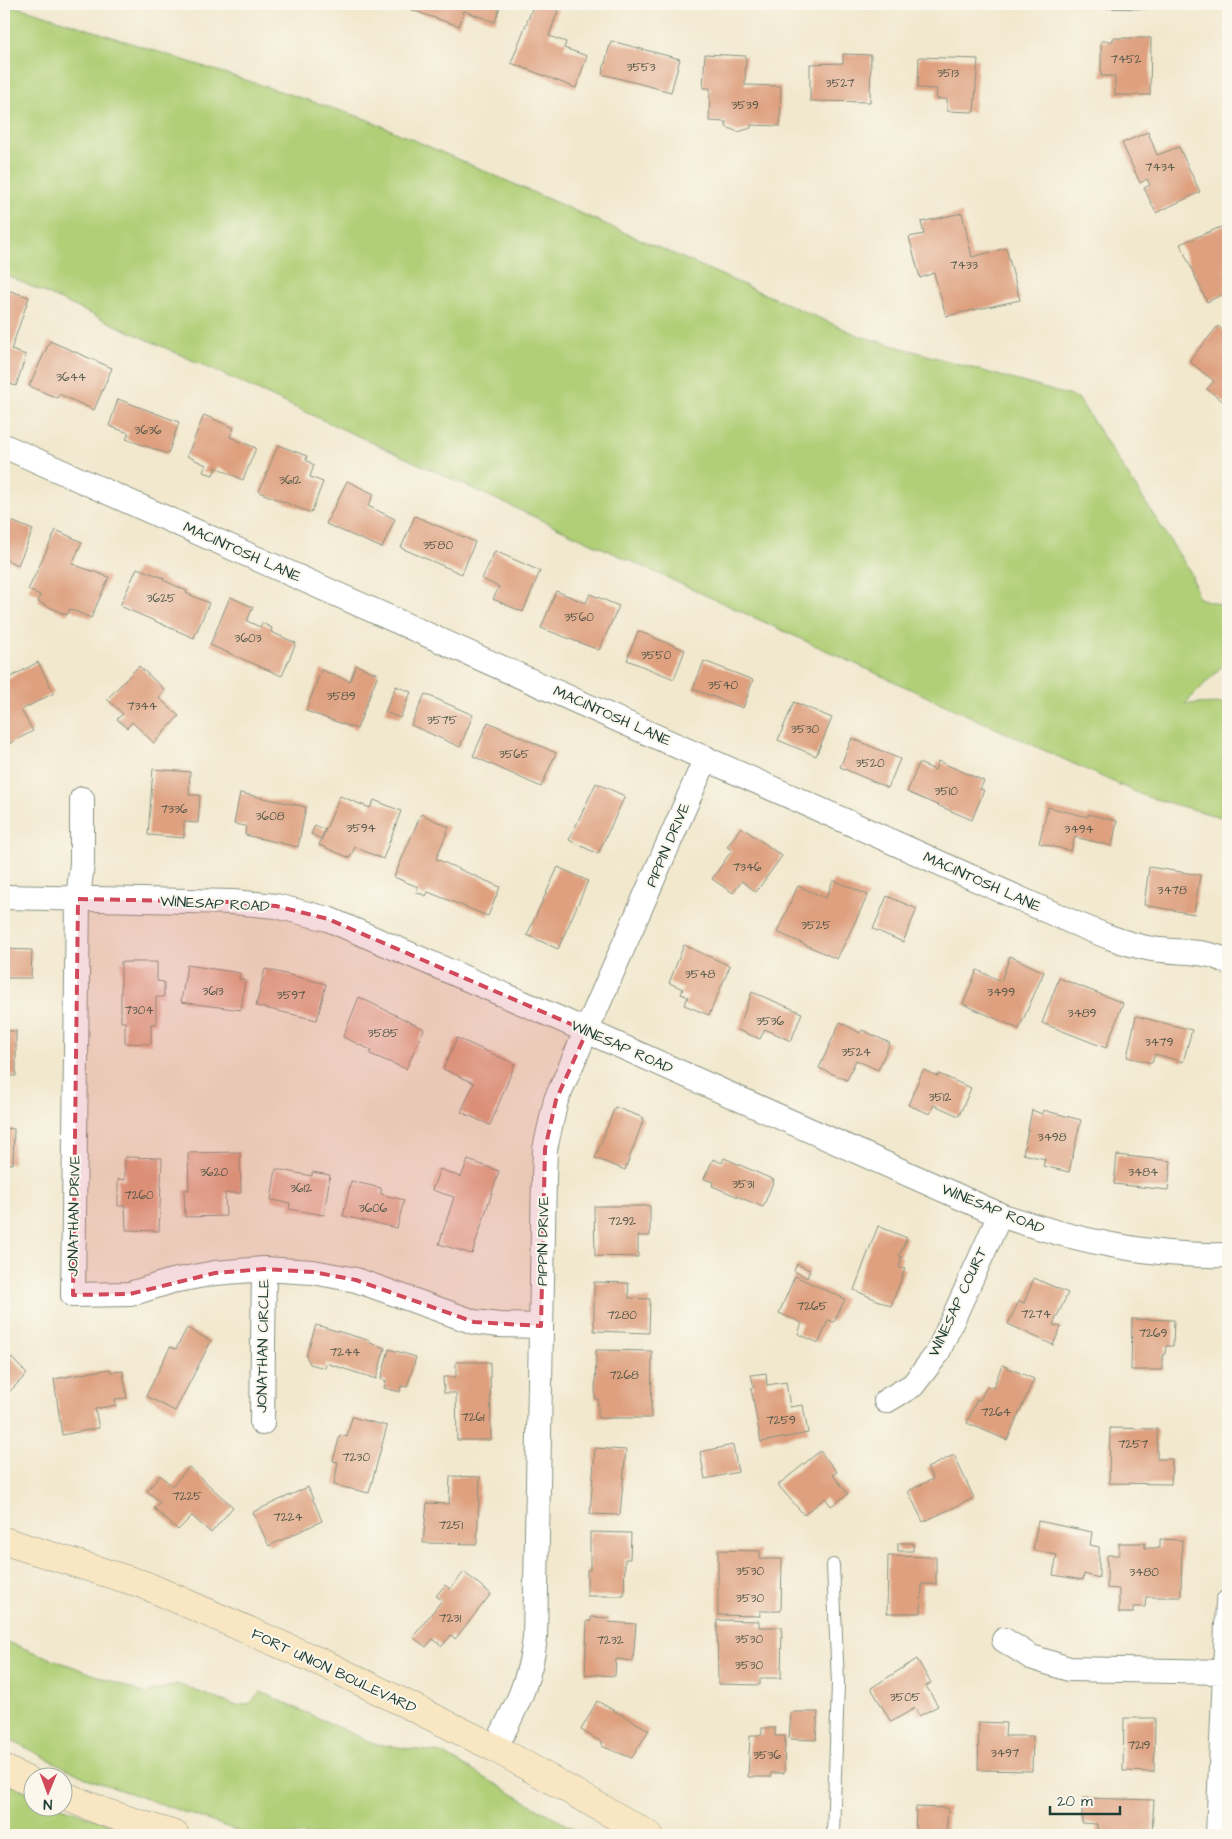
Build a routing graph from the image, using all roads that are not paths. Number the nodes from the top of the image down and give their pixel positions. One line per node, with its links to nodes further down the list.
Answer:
1 (4, 446): 2 (street, MACINTOSH LANE)
2 (706, 758): 6 (street, MACINTOSH LANE); 7 (street, PIPPIN DRIVE)
3 (82, 799): 5 (street)
4 (4, 897): 5 (street, WINESAP ROAD)
5 (78, 899): 7 (street, WINESAP ROAD); 10 (street, JONATHAN DRIVE)
6 (1228, 962)
7 (587, 1031): 8 (street, WINESAP ROAD); 11 (street, PIPPIN DRIVE)
8 (1000, 1216): 9 (street, WINESAP ROAD); 12 (street, WINESAP COURT)
9 (1228, 1255)
10 (264, 1269): 11 (street, JONATHAN DRIVE); 13 (street, JONATHAN CIRCLE)
11 (541, 1326): 19 (street, PIPPIN DRIVE)
12 (886, 1401)
13 (262, 1424)
14 (4, 1541): 19 (main road, FORT UNION BOULEVARD)
15 (832, 1565): 25 (lane)
16 (1228, 1602): 18 (street)
17 (1004, 1640): 18 (street)
18 (1224, 1672): 26 (street)
19 (495, 1748): 24 (main road, FORT UNION BOULEVARD)
20 (4, 1770): 21 (main road)
21 (22, 1778)
22 (72, 1799): 23 (main road)
23 (175, 1835)
24 (649, 1835)
25 (834, 1835)
26 (1218, 1835)

